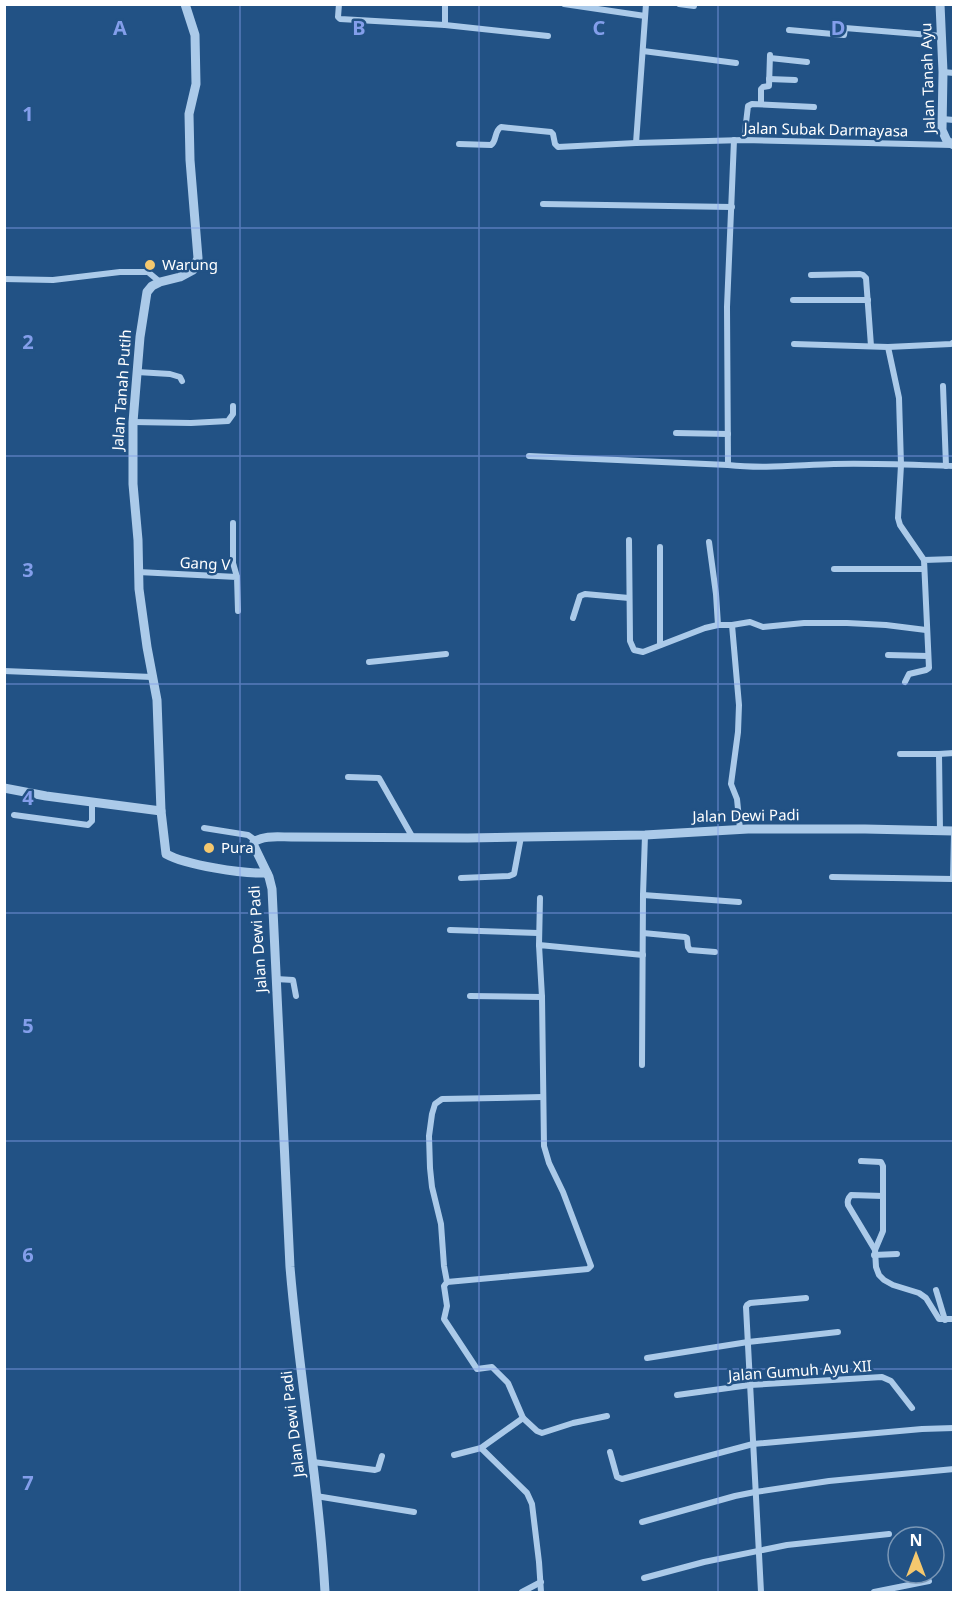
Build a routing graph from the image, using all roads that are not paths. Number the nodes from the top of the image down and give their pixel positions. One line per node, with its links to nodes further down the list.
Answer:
1 (185, 4): 33 (street)
2 (339, 4): 10 (street)
3 (445, 4): 10 (street)
4 (564, 4): 9 (street)
5 (646, 4): 9 (street)
6 (680, 4): 8 (street)
7 (940, 4): 13 (street, Jalan Tanah Ayu)
8 (694, 6)
9 (645, 16): 14 (street)
10 (445, 25): 12 (street)
11 (789, 30): 13 (street)
12 (548, 36)
13 (942, 36): 17 (street, Jalan Tanah Ayu)
14 (643, 51): 16 (street); 26 (street)
15 (807, 62): 18 (street)
16 (736, 63)
17 (948, 72): 22 (street, Jalan Tanah Ayu)
18 (769, 79): 19 (street); 20 (street)
19 (795, 80)
20 (760, 103): 21 (street); 25 (street)
21 (814, 107)
22 (942, 119): 23 (street); 28 (street, Jalan Tanah Ayu)
23 (954, 120)
24 (734, 140): 25 (street, Jalan Subak Darmayasa); 26 (street, Jalan Subak Darmayasa); 30 (street)
25 (744, 140): 28 (street, Jalan Subak Darmayasa)
26 (636, 143): 27 (street, Jalan Subak Darmayasa)
27 (459, 144)
28 (953, 145)
29 (543, 204): 30 (street)
30 (732, 207): 46 (street)
31 (811, 275): 35 (street)
32 (4, 279): 33 (street)
33 (160, 282): 40 (street, Jalan Tanah Putih)
34 (793, 300): 35 (street)
35 (868, 300): 38 (street)
36 (954, 342): 39 (street)
37 (794, 344): 38 (street)
38 (871, 346): 39 (street)
39 (888, 347): 49 (street)
40 (137, 372): 41 (street); 44 (street, Jalan Tanah Putih)
41 (182, 381)
42 (943, 386): 50 (street)
43 (233, 406): 44 (street)
44 (133, 422): 59 (street, Jalan Tanah Putih)
45 (676, 434): 46 (street)
46 (728, 434): 48 (street)
47 (529, 456): 48 (street)
48 (728, 465): 49 (street)
49 (901, 465): 50 (street); 56 (street)
50 (950, 466)
51 (233, 523): 60 (street)
52 (629, 540): 61 (street)
53 (709, 542): 64 (street)
54 (660, 547): 67 (street)
55 (954, 559): 56 (street)
56 (924, 560): 58 (street)
57 (834, 568): 58 (street)
58 (924, 568): 66 (street)
59 (138, 572): 60 (street, Gang V); 73 (street, Jalan Tanah Putih)
60 (237, 577): 62 (street, Gang V)
61 (629, 598): 63 (street); 67 (street)
62 (238, 611)
63 (573, 618)
64 (718, 624): 65 (street); 67 (street)
65 (732, 625): 66 (street); 84 (street)
66 (926, 630): 70 (street)
67 (660, 645)
68 (446, 654): 71 (street)
69 (888, 655): 70 (street)
70 (928, 656): 74 (street)
71 (369, 662)
72 (4, 671): 73 (street)
73 (152, 677): 81 (street, Jalan Tanah Putih)
74 (905, 682)
75 (954, 753): 77 (street)
76 (900, 754): 77 (street)
77 (939, 754): 85 (street)
78 (348, 777): 89 (street)
79 (4, 788): 80 (street)
80 (93, 802): 81 (street); 82 (street)
81 (161, 811): 91 (street, Jalan Tanah Putih)
82 (14, 815)
83 (204, 828): 90 (street)
84 (744, 829): 85 (street, Jalan Dewi Padi); 87 (street, Jalan Dewi Padi)
85 (940, 831): 86 (street, Jalan Dewi Padi)
86 (954, 833): 94 (street)
87 (645, 835): 88 (street, Jalan Dewi Padi); 95 (street)
88 (521, 837): 89 (street, Jalan Dewi Padi); 93 (street)
89 (411, 838): 90 (street, Jalan Dewi Padi)
90 (255, 840): 91 (street, Jalan Dewi Padi)
91 (267, 873): 104 (street, Jalan Dewi Padi)
92 (832, 877): 94 (street)
93 (461, 878)
94 (953, 879)
95 (643, 895): 97 (street); 100 (street)
96 (540, 898): 99 (street)
97 (739, 902)
98 (450, 930): 99 (street)
99 (538, 933): 101 (street)
100 (643, 933): 102 (street); 103 (street)
101 (539, 945): 103 (street); 107 (street)
102 (715, 952)
103 (643, 955): 108 (street)
104 (276, 979): 105 (street); 133 (street, Jalan Dewi Padi)
105 (296, 996)
106 (470, 996): 107 (street)
107 (542, 997): 109 (street)
108 (642, 1065)
109 (543, 1097): 114 (street); 114 (street)
110 (861, 1161): 111 (street)
111 (883, 1196): 112 (street); 112 (street)
112 (875, 1252): 113 (street); 118 (street)
113 (897, 1254)
114 (447, 1282): 126 (street)
115 (936, 1290): 118 (street)
116 (806, 1298): 120 (street)
117 (954, 1319): 118 (street)
118 (945, 1320)
119 (838, 1332): 120 (street)
120 (748, 1342): 121 (street); 122 (street)
121 (647, 1358)
122 (750, 1385): 123 (street, Jalan Gumuh Ayu XII); 124 (street, Jalan Gumuh Ayu XII); 128 (street)
123 (677, 1395)
124 (912, 1408)
125 (607, 1416): 126 (street)
126 (523, 1418): 129 (street)
127 (954, 1428): 128 (street)
128 (753, 1444): 130 (street); 135 (street)
129 (484, 1446): 131 (street); 142 (street)
130 (610, 1452)
131 (454, 1455)
132 (382, 1456): 133 (street)
133 (313, 1462): 136 (street, Jalan Dewi Padi)
134 (954, 1469): 135 (street)
135 (755, 1492): 138 (street); 140 (street)
136 (316, 1496): 137 (street); 144 (street, Jalan Dewi Padi)
137 (414, 1512)
138 (642, 1522)
139 (886, 1534): 140 (street)
140 (759, 1551): 141 (street); 147 (street)
141 (644, 1578)
142 (541, 1582): 145 (street); 146 (street)
143 (911, 1585): 148 (street)
144 (326, 1593)
145 (522, 1593)
146 (541, 1593)
147 (761, 1593)
148 (874, 1593)

